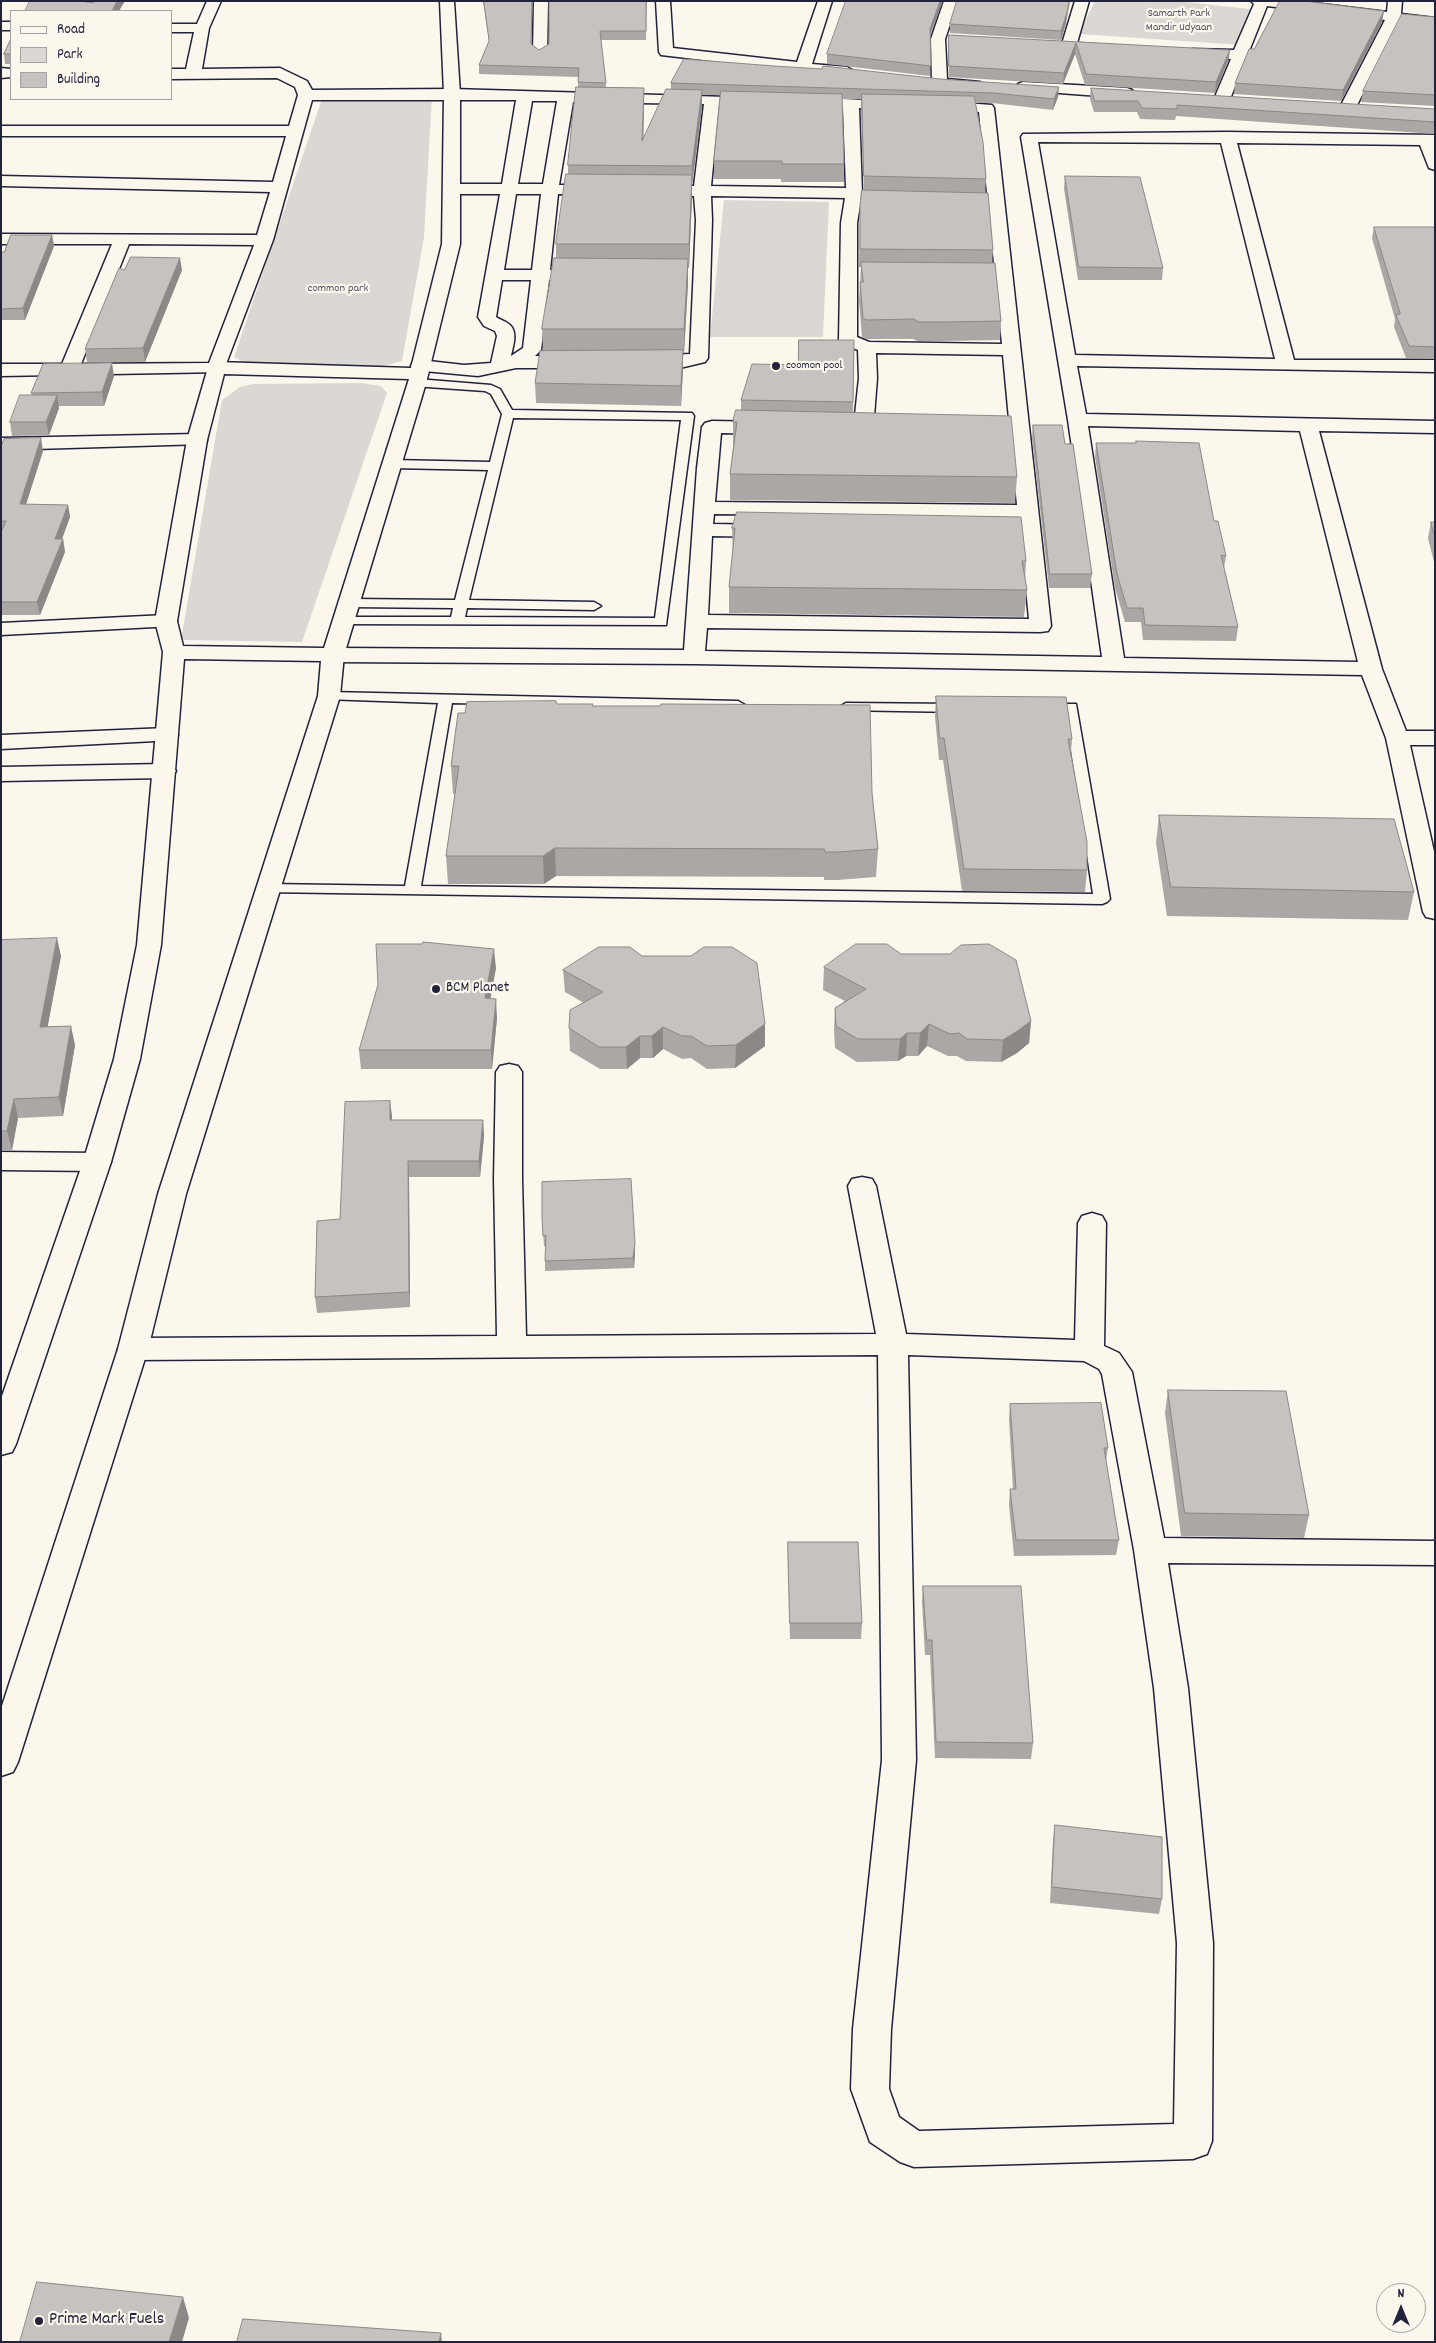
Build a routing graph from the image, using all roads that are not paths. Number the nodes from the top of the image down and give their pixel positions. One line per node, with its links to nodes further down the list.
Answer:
1 (214, 1): 13 (street)
2 (447, 1): 30 (street)
3 (541, 1): 20 (street)
4 (663, 1): 22 (street)
5 (825, 1): 22 (street)
6 (951, 1): 14 (street)
7 (1082, 1): 17 (street)
8 (1260, 1): 10 (street); 21 (street)
9 (1395, 1): 10 (street)
10 (1394, 17): 11 (street); 43 (street)
11 (1435, 22)
12 (172, 28): 13 (street)
13 (202, 28): 24 (street)
14 (938, 39): 15 (street); 27 (street)
15 (956, 40)
16 (1049, 46): 17 (street)
17 (1068, 47): 18 (street)
18 (1116, 49)
19 (1173, 52): 21 (street)
20 (540, 53)
21 (1240, 55): 36 (street)
22 (803, 67): 25 (street)
23 (172, 74): 24 (street)
24 (193, 74): 32 (street)
25 (862, 74)
26 (920, 80): 27 (street)
27 (940, 82): 28 (street)
28 (989, 85)
29 (1008, 86): 31 (street)
30 (452, 94): 32 (street); 33 (street); 52 (street)
31 (1144, 94)
32 (306, 95): 46 (street)
33 (525, 96): 34 (street); 53 (street)
34 (566, 97): 37 (street); 54 (street)
35 (1202, 98): 36 (street)
36 (1222, 99): 38 (street)
37 (712, 100): 39 (street); 57 (street)
38 (1241, 100)
39 (772, 102)
40 (792, 102): 41 (street)
41 (851, 104): 58 (street); 61 (street)
42 (1328, 107): 43 (street)
43 (1347, 109): 44 (street)
44 (1367, 110)
45 (1, 130): 46 (street)
46 (296, 131): 51 (street)
47 (1227, 137): 48 (street); 76 (street); 80 (street)
48 (1431, 140): 49 (street)
49 (1435, 165)
50 (1, 181): 51 (street)
51 (280, 187): 64 (street)
52 (453, 189): 53 (street); 85 (street)
53 (509, 189): 54 (street); 67 (street)
54 (550, 189): 55 (street); 68 (street)
55 (616, 190)
56 (635, 190): 57 (street)
57 (702, 191): 58 (street); 73 (street)
58 (854, 197): 59 (street); 65 (street)
59 (872, 202)
60 (977, 204): 61 (street)
61 (996, 204): 70 (street)
62 (1, 239): 63 (street)
63 (123, 239): 64 (street); 84 (street)
64 (264, 240): 82 (street)
65 (848, 274): 66 (street); 74 (street)
66 (868, 274)
67 (495, 275): 68 (street); 79 (street)
68 (540, 275): 71 (street); 79 (street)
69 (984, 275): 70 (street)
70 (1003, 275): 75 (street)
71 (578, 276)
72 (683, 276): 73 (street)
73 (702, 276): 78 (street)
74 (867, 347): 75 (street); 92 (street)
75 (1011, 350): 99 (street)
76 (1067, 360): 80 (street); 87 (street)
77 (593, 362): 79 (street)
78 (633, 362)
79 (507, 364): 85 (street)
80 (1286, 365): 81 (street)
81 (1435, 366)
82 (216, 368): 84 (street); 85 (street); 94 (street)
83 (1, 370): 84 (street)
84 (69, 370)
85 (418, 375): 86 (lane); 96 (street)
86 (508, 414): 97 (lane); 106 (lane)
87 (1078, 420): 88 (street); 112 (street)
88 (1308, 425): 89 (street); 113 (street)
89 (1435, 427)
90 (788, 428): 98 (street)
91 (825, 429): 92 (street)
92 (863, 430): 93 (street)
93 (883, 430)
94 (197, 440): 95 (street); 105 (street)
95 (1, 444)
96 (392, 464): 97 (lane); 104 (street)
97 (495, 466): 102 (lane)
98 (704, 508): 99 (street); 100 (street)
99 (1028, 511): 107 (street)
100 (703, 530): 101 (street); 107 (street)
101 (792, 531)
102 (461, 604): 103 (lane); 104 (lane); 106 (lane)
103 (594, 606)
104 (347, 612): 106 (lane); 110 (street)
105 (166, 621): 108 (street); 109 (street)
106 (457, 621)
107 (696, 621): 111 (street)
108 (1, 628)
109 (174, 652): 110 (street); 120 (street)
110 (333, 655): 111 (street); 114 (street)
111 (694, 657): 112 (street)
112 (1114, 664): 113 (street)
113 (1372, 669): 121 (street)
114 (328, 696): 115 (lane); 126 (street)
115 (446, 699): 116 (lane); 127 (lane)
116 (756, 705)
117 (834, 707): 118 (lane)
118 (972, 708)
119 (1031, 708): 127 (lane)
120 (167, 735): 123 (street); 124 (street)
121 (1397, 738): 122 (street); 128 (street)
122 (1435, 738)
123 (1, 742)
124 (164, 771): 125 (street); 131 (street)
125 (1, 774)
126 (268, 889): 127 (lane); 136 (street)
127 (412, 891)
128 (1435, 912)
129 (509, 1072): 135 (street)
130 (1, 1161): 131 (street)
131 (97, 1162): 138 (street)
132 (862, 1186): 134 (street)
133 (1092, 1223): 137 (street)
134 (892, 1344): 135 (street); 137 (street); 139 (street)
135 (512, 1346): 136 (street)
136 (133, 1349): 141 (street)
137 (1090, 1351): 139 (street)
138 (1, 1444)
139 (1150, 1550): 140 (street)
140 (1435, 1553)
141 (1, 1762)

